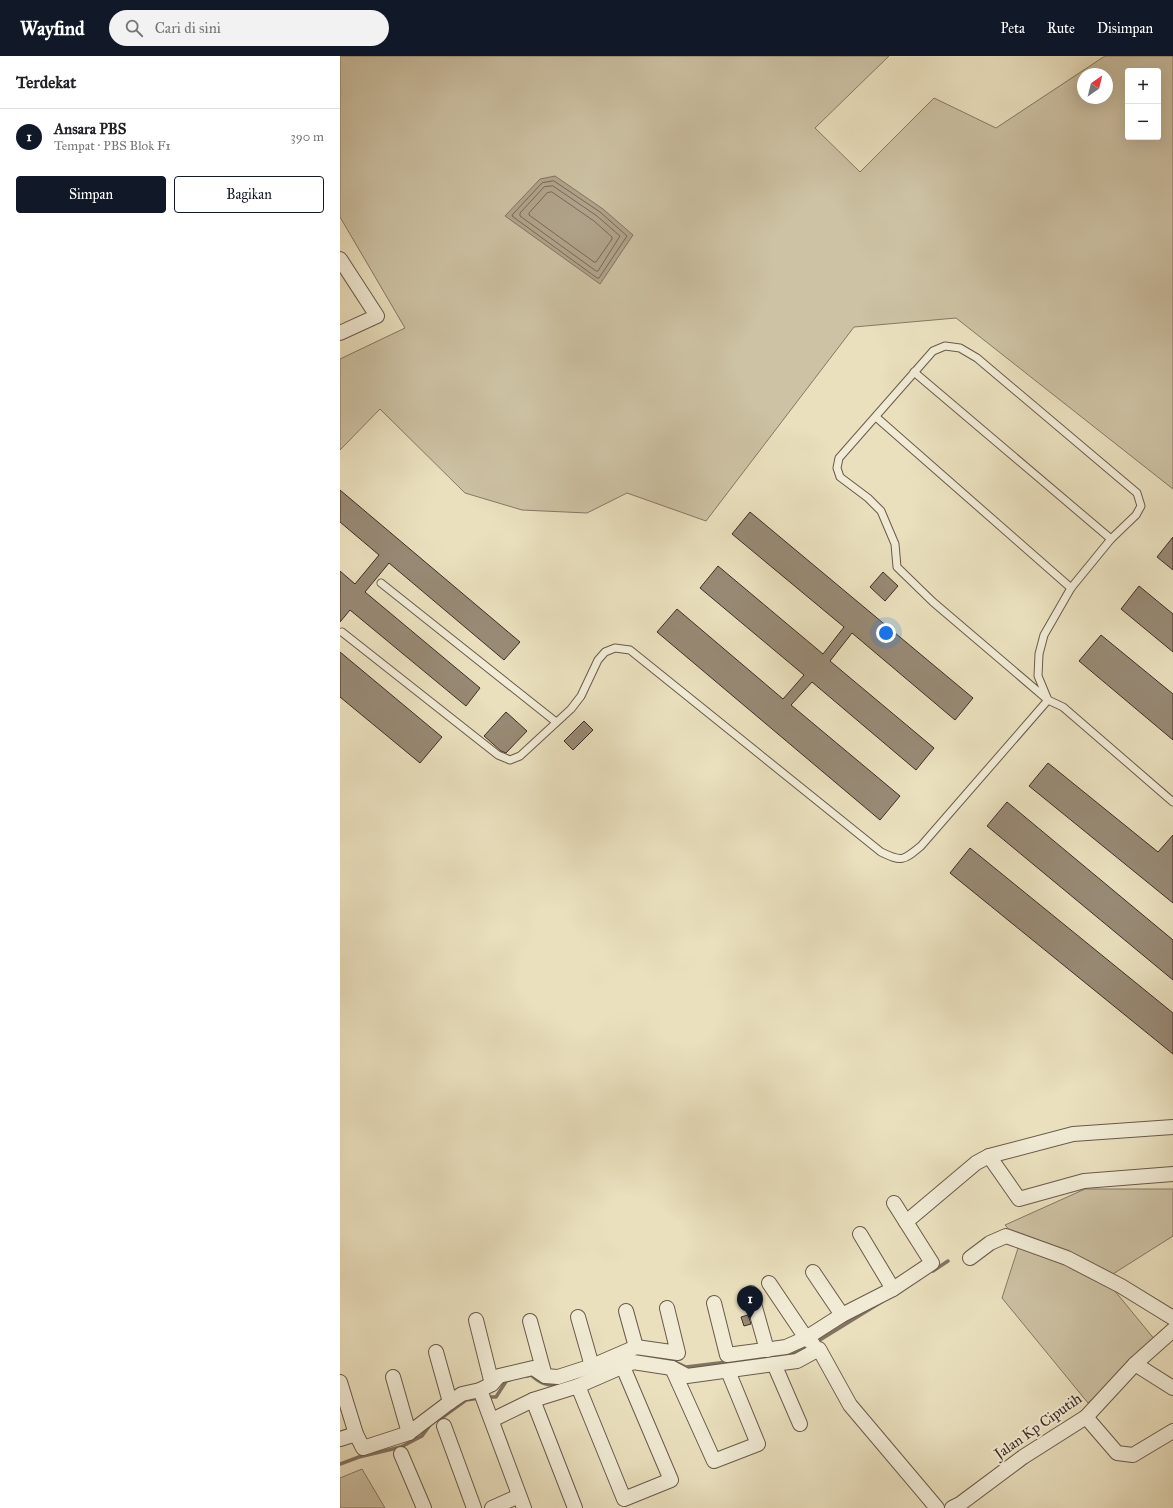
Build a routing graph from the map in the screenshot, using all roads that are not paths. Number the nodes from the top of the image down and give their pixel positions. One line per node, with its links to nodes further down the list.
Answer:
1 (340, 259): 2 (street)
2 (340, 333)
3 (914, 372): 4 (lane); 5 (lane); 5 (lane)
4 (876, 417): 7 (lane); 9 (lane)
5 (1111, 539): 7 (lane)
6 (381, 583): 10 (lane)
7 (1072, 588): 9 (lane)
8 (342, 632): 10 (lane)
9 (1048, 700): 10 (lane); 11 (lane)
10 (556, 722)
11 (1173, 802)
12 (1173, 1127): 13 (street)
13 (989, 1156): 14 (street); 16 (street)
14 (1173, 1174)
15 (894, 1203): 16 (street)
16 (906, 1222): 21 (street)
17 (860, 1234): 21 (street)
18 (970, 1258): 28 (street)
19 (812, 1272): 26 (street)
20 (769, 1283): 32 (street)
21 (893, 1289): 26 (street)
22 (751, 1293): 35 (street)
23 (714, 1303): 35 (street)
24 (667, 1308): 33 (street)
25 (626, 1311): 33 (street)
26 (842, 1315): 32 (street)
27 (578, 1317): 39 (street)
28 (1173, 1318)
29 (476, 1320): 48 (street)
30 (530, 1321): 44 (street)
31 (1173, 1330): 38 (street, Jalan Kp Ciputih)
32 (806, 1338): 34 (street); 35 (street)
33 (636, 1347): 39 (street)
34 (819, 1349): 37 (street); 66 (street)
35 (767, 1350)
36 (436, 1352): 50 (street)
37 (774, 1364): 42 (street); 54 (street)
38 (1135, 1364): 47 (street); 52 (street, Jalan Kp Ciputih)
39 (592, 1366): 44 (street)
40 (623, 1367): 41 (street); 46 (street); 46 (street)
41 (672, 1368): 42 (street); 42 (street)
42 (728, 1371)
43 (393, 1376): 57 (street)
44 (545, 1376): 48 (street)
45 (340, 1382): 51 (street)
46 (578, 1386): 49 (street)
47 (1173, 1388)
48 (486, 1392): 50 (street); 53 (street)
49 (533, 1400): 53 (street); 65 (street)
50 (450, 1402): 57 (street)
51 (344, 1409): 58 (street)
52 (1086, 1417): 56 (street); 67 (street, Jalan Kp Ciputih)
53 (492, 1420): 61 (street)
54 (800, 1424)
55 (444, 1426): 63 (street)
56 (1173, 1431)
57 (410, 1433): 58 (street)
58 (356, 1434): 59 (street)
59 (340, 1439)
60 (402, 1454): 62 (street)
61 (521, 1502): 64 (street)
62 (424, 1508)
63 (474, 1508)
64 (492, 1508)
65 (575, 1508)
66 (937, 1508)
67 (952, 1508)

